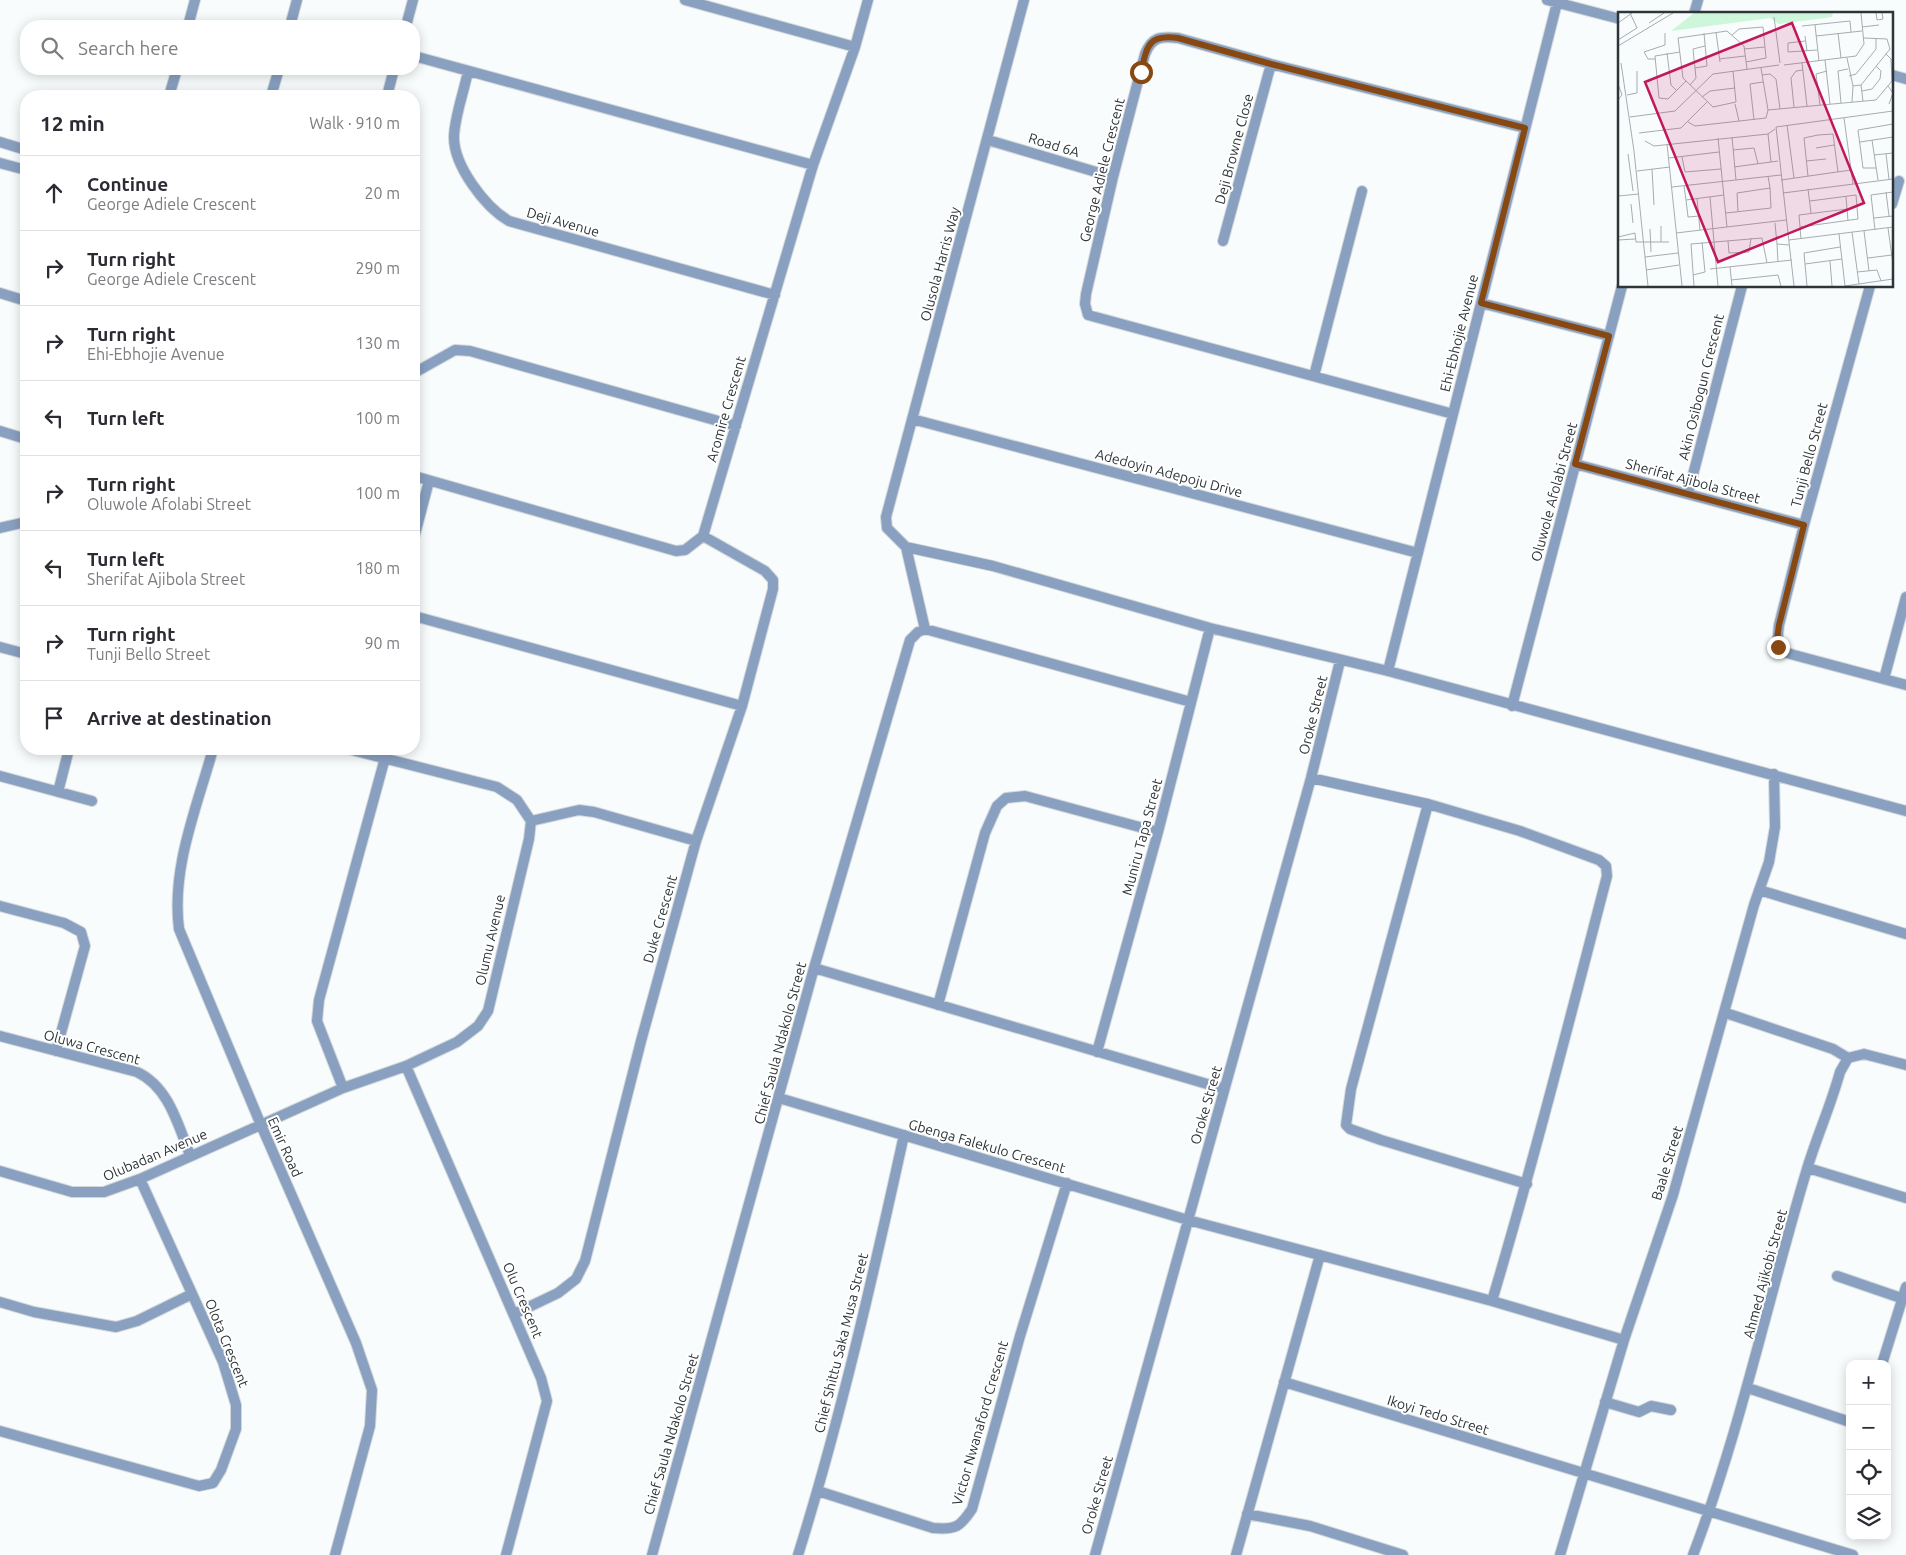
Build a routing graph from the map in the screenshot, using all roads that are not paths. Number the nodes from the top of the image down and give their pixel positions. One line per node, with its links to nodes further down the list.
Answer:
1 (195, 0): 9 (street)
2 (297, 0): 10 (street)
3 (413, 0): 11 (street)
4 (685, 0): 12 (street)
5 (868, 0): 12 (street, Aromire Crescent)
6 (1024, 0): 23 (street, Olusola Harris Way)
7 (1552, 1): 8 (street); 22 (street, Ehi-Ebhojie Avenue)
8 (1618, 18)
9 (190, 20)
10 (292, 20)
11 (408, 20)
12 (855, 47): 27 (street, Aromire Crescent)
13 (420, 58): 15 (street)
14 (1271, 64): 22 (street, George Adiele Crescent); 29 (street, George Adiele Crescent); 33 (street, Deji Browne Close)
15 (468, 71): 27 (street); 38 (street, Deji Avenue)
16 (175, 75): 19 (street)
17 (277, 75): 20 (street)
18 (392, 75): 21 (street)
19 (171, 90)
20 (273, 90)
21 (389, 90)
22 (1525, 128): 40 (street, Ehi-Ebhojie Avenue)
23 (988, 140): 29 (street, Road 6A); 45 (street, Olusola Harris Way)
24 (0, 142): 25 (street)
25 (20, 148)
26 (0, 163): 28 (street)
27 (812, 165): 38 (street, Aromire Crescent)
28 (20, 168)
29 (1113, 177): 43 (street, George Adiele Crescent)
30 (1899, 181): 32 (street)
31 (1362, 191): 43 (street)
32 (1894, 197)
33 (1223, 241)
34 (1621, 288): 41 (street, Oluwole Afolabi Street)
35 (1741, 288): 52 (street, Akin Osibogun Crescent)
36 (1869, 288): 55 (street, Tunji Bello Street)
37 (0, 293): 39 (street)
38 (774, 295): 46 (street, Aromire Crescent)
39 (20, 299)
40 (1481, 303): 41 (street); 44 (street, Ehi-Ebhojie Avenue)
41 (1609, 336): 49 (street, Oluwole Afolabi Street)
42 (420, 370): 46 (street)
43 (1314, 376): 44 (street, George Adiele Crescent)
44 (1453, 414): 59 (street, Ehi-Ebhojie Avenue)
45 (912, 419): 58 (street, Olusola Harris Way); 59 (street, Adedoyin Adepoju Drive)
46 (736, 426): 57 (street, Aromire Crescent)
47 (0, 431): 48 (street)
48 (20, 437)
49 (1575, 464): 52 (street, Sherifat Ajibola Street); 72 (street, Oluwole Afolabi Street)
50 (420, 478): 51 (street)
51 (429, 480): 53 (street); 57 (street)
52 (1688, 494): 55 (street, Sherifat Ajibola Street)
53 (420, 515)
54 (20, 523): 56 (street)
55 (1804, 525): 68 (street, Tunji Bello Street)
56 (0, 528)
57 (703, 536): 71 (street, Duke Crescent)
58 (906, 547): 62 (street); 63 (street)
59 (1418, 553): 67 (street, Ehi-Ebhojie Avenue)
60 (1906, 597): 68 (street)
61 (420, 618): 71 (street)
62 (1210, 628): 66 (street); 70 (street, Muniru Tapa Street)
63 (925, 629): 70 (street); 90 (street, Chief Saula Ndakolo Street)
64 (0, 647): 65 (street)
65 (20, 652)
66 (1340, 661): 67 (street); 79 (street, Oroke Street)
67 (1388, 671): 72 (street)
68 (1884, 679): 69 (street, Tunji Bello Street)
69 (1906, 685)
70 (1191, 702): 85 (street, Muniru Tapa Street)
71 (742, 706): 86 (street, Duke Crescent)
72 (1512, 706): 77 (street)
73 (67, 755): 80 (street)
74 (211, 755): 102 (street, Emir Road)
75 (372, 755): 76 (street)
76 (384, 758): 84 (street); 99 (street)
77 (1774, 774): 83 (street); 87 (street, Baale Street)
78 (0, 776): 80 (street)
79 (1311, 778): 82 (street); 100 (street, Oroke Street)
80 (58, 792): 81 (street)
81 (92, 801)
82 (1428, 804): 109 (street); 109 (street)
83 (1906, 811)
84 (531, 821): 86 (street); 98 (street, Olumu Avenue)
85 (1158, 832): 91 (street); 95 (street, Muniru Tapa Street)
86 (696, 841): 119 (street, Duke Crescent)
87 (1759, 890): 89 (street); 92 (street, Baale Street)
88 (0, 906): 94 (street)
89 (1906, 934)
90 (814, 968): 91 (street); 101 (street, Chief Saula Ndakolo Street)
91 (938, 1005): 95 (street)
92 (1726, 1013): 96 (street); 120 (street, Baale Street)
93 (0, 1036): 94 (street, Oluwa Crescent)
94 (56, 1051): 104 (street, Oluwa Crescent)
95 (1097, 1052): 100 (street)
96 (1848, 1058): 97 (street); 105 (street, Ahmed Ajikobi Street)
97 (1906, 1065)
98 (406, 1066): 99 (street, Olumu Avenue); 119 (street, Olu Crescent)
99 (343, 1088): 102 (street, Olumu Avenue)
100 (1224, 1089): 111 (street, Oroke Street)
101 (779, 1098): 103 (street, Gbenga Falekulo Crescent); 134 (street, Chief Saula Ndakolo Street)
102 (261, 1124): 104 (street, Olubadan Avenue); 132 (street, Emir Road)
103 (904, 1135): 108 (street, Gbenga Falekulo Crescent); 129 (street, Chief Shittu Saka Musa Street)
104 (190, 1155): 107 (street, Olubadan Avenue)
105 (1808, 1168): 110 (street); 123 (street, Ahmed Ajikobi Street)
106 (0, 1171): 107 (street, Olubadan Avenue)
107 (140, 1180): 115 (street, Olota Crescent)
108 (1067, 1184): 111 (street, Gbenga Falekulo Crescent); 129 (street, Victor Nwanaford Crescent)
109 (1527, 1184): 117 (street)
110 (1906, 1198)
111 (1188, 1220): 112 (street, Gbenga Falekulo Crescent); 136 (street, Oroke Street)
112 (1320, 1255): 117 (street, Gbenga Falekulo Crescent); 122 (street)
113 (1837, 1276): 116 (street)
114 (1906, 1287): 116 (street)
115 (192, 1294): 118 (street); 127 (street, Olota Crescent)
116 (1901, 1298): 121 (street)
117 (1492, 1301): 120 (street, Gbenga Falekulo Crescent)
118 (0, 1302)
119 (514, 1314): 133 (street, Olu Crescent)
120 (1624, 1340): 124 (street, Baale Street)
121 (1883, 1360)
122 (1284, 1382): 128 (street, Ikoyi Tedo Street); 131 (street)
123 (1748, 1388): 126 (street); 130 (street, Ahmed Ajikobi Street)
124 (1605, 1402): 125 (street); 128 (street, Baale Street)
125 (1671, 1410)
126 (1846, 1421)
127 (0, 1431)
128 (1583, 1474): 130 (street, Ikoyi Tedo Street); 139 (street, Baale Street)
129 (818, 1491): 135 (street, Chief Shittu Saka Musa Street)
130 (1710, 1512): 140 (street, Ahmed Ajikobi Street); 141 (street, Ikoyi Tedo Street)
131 (1247, 1514): 137 (street); 138 (street)
132 (335, 1555)
133 (506, 1555)
134 (652, 1555)
135 (798, 1555)
136 (1094, 1555)
137 (1236, 1555)
138 (1403, 1555)
139 (1560, 1555)
140 (1693, 1555)
141 (1853, 1555)

